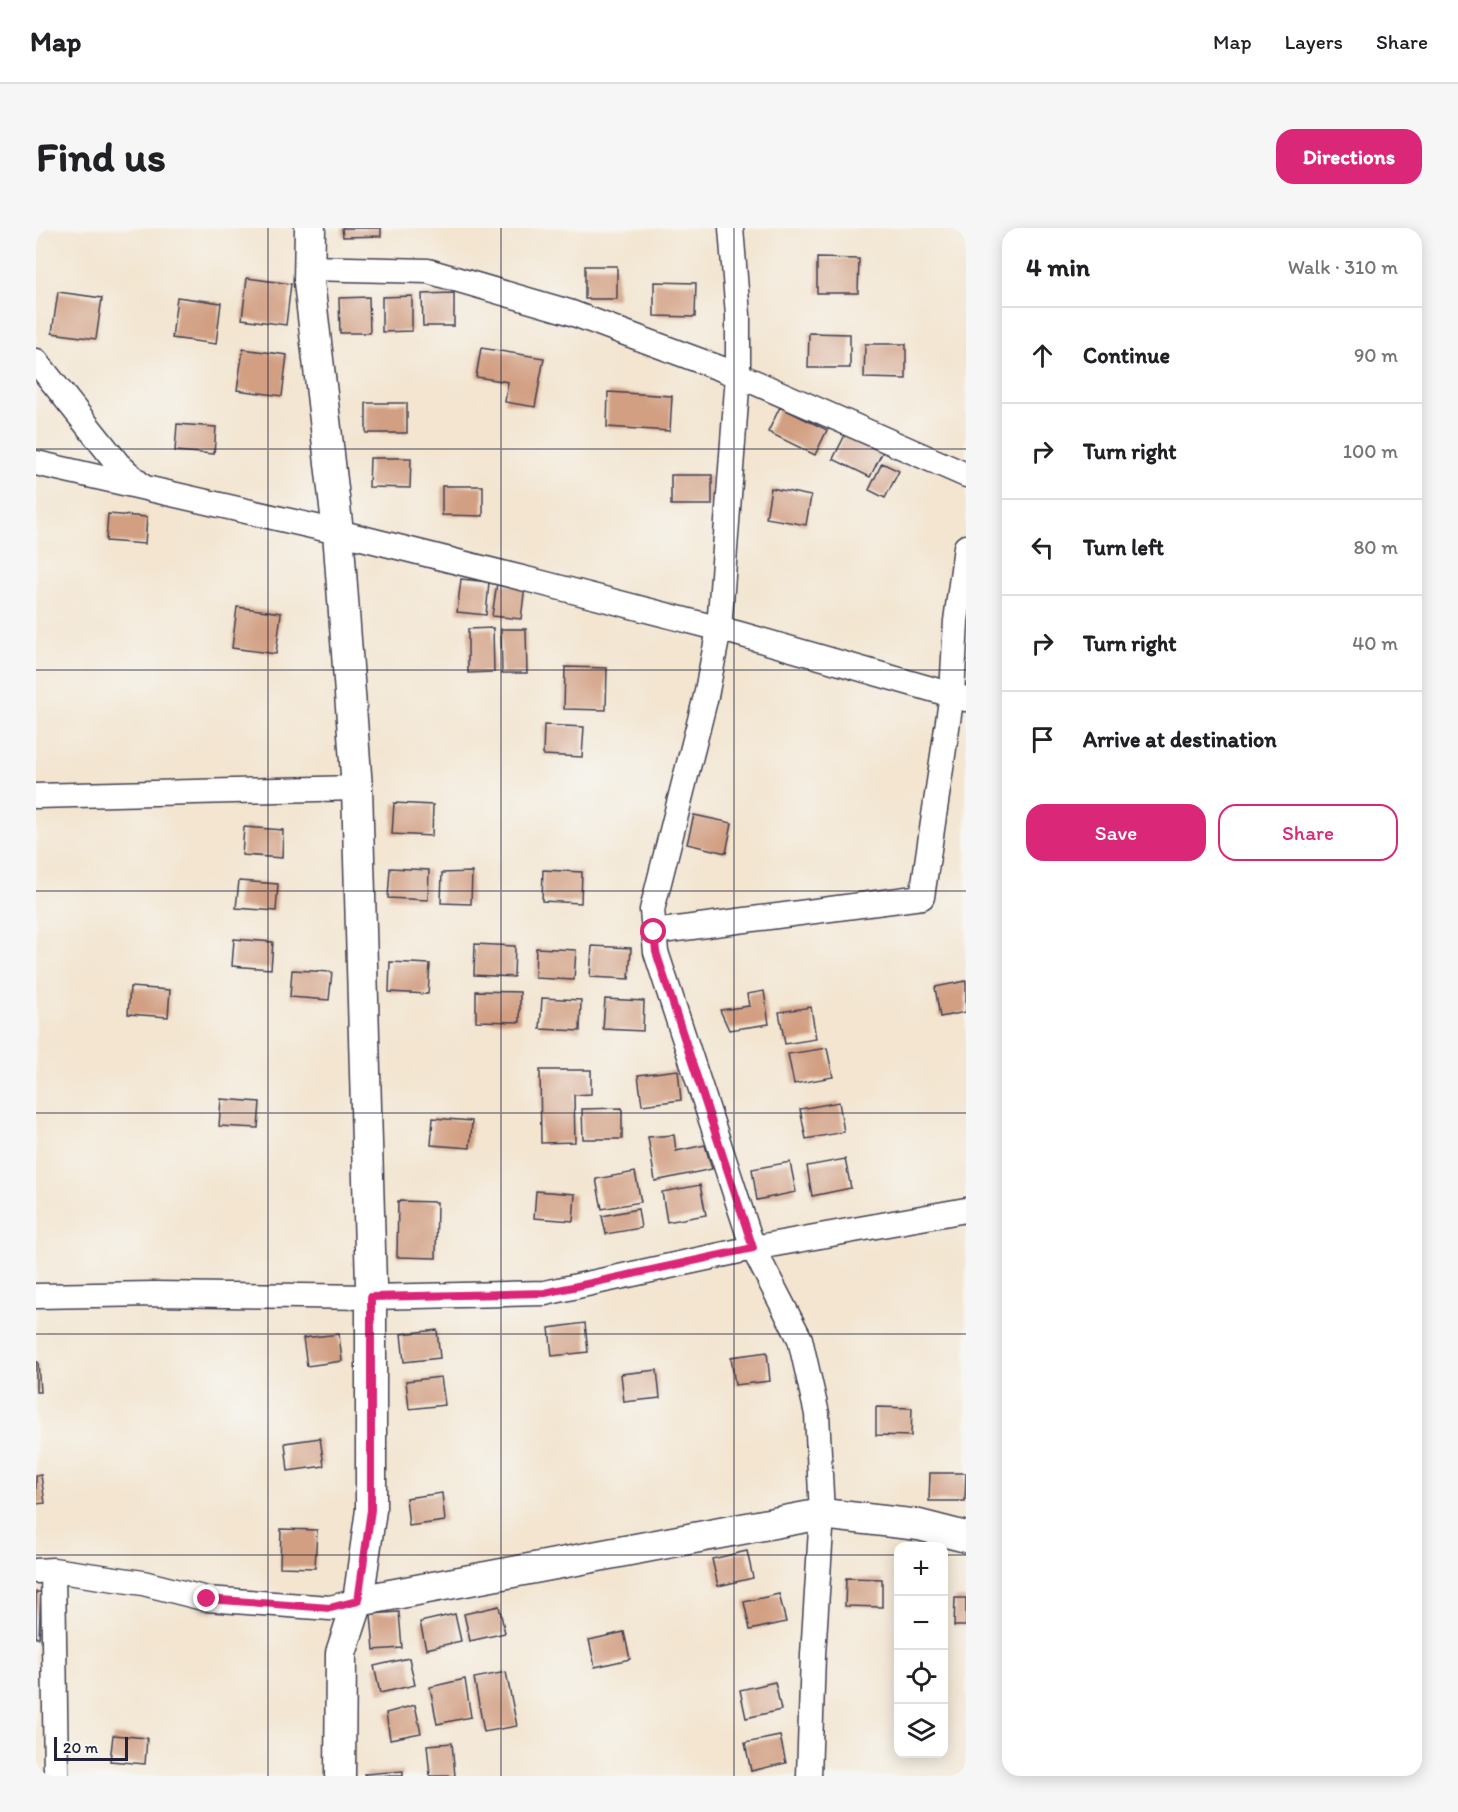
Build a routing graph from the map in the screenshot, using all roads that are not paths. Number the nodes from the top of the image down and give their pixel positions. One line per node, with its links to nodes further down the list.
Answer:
1 (310, 228): 3 (street)
2 (731, 228): 5 (street)
3 (309, 268): 5 (street); 9 (street)
4 (36, 361): 8 (street)
5 (738, 375): 7 (street); 11 (street)
6 (36, 463): 8 (street)
7 (966, 475)
8 (141, 485): 9 (street)
9 (338, 532): 11 (street); 13 (street)
10 (966, 547): 12 (street)
11 (719, 629): 12 (street); 15 (street)
12 (959, 696): 15 (street)
13 (357, 788): 14 (street); 19 (street)
14 (36, 796)
15 (654, 932): 17 (street)
16 (966, 1209): 17 (street)
17 (753, 1248): 19 (street); 20 (street)
18 (36, 1296): 19 (street)
19 (371, 1297): 23 (street)
20 (822, 1514): 21 (street); 23 (street); 26 (street)
21 (966, 1537)
22 (45, 1571): 23 (street); 24 (street)
23 (358, 1601): 25 (street)
24 (56, 1776)
25 (340, 1776)
26 (809, 1776)

